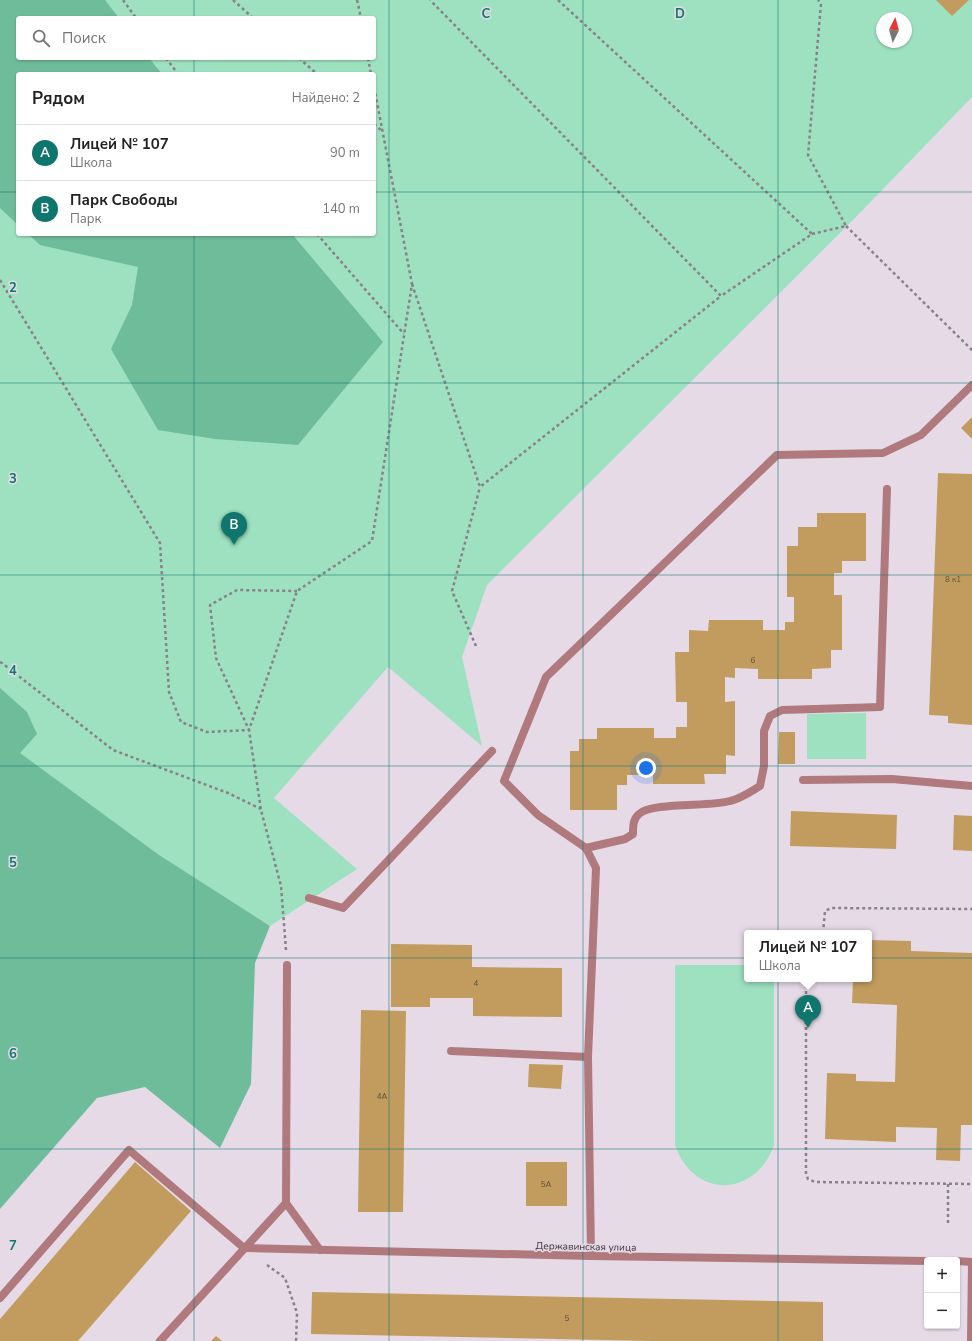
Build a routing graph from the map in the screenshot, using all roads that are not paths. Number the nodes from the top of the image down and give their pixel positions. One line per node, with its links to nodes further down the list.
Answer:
1 (972, 385): 6 (street)
2 (887, 489): 6 (street)
3 (492, 751): 7 (street)
4 (803, 780): 5 (street)
5 (972, 786)
6 (586, 848): 10 (street)
7 (309, 898)
8 (287, 965): 11 (street)
9 (451, 1051): 10 (street)
10 (588, 1057): 14 (street)
11 (286, 1202): 12 (street); 13 (street)
12 (244, 1248): 13 (street, Державинская улица); 18 (street); 19 (street)
13 (320, 1250): 14 (street, Державинская улица)
14 (591, 1256): 15 (street, Державинская улица)
15 (924, 1261)
16 (960, 1261): 17 (street)
17 (972, 1262): 20 (street)
18 (0, 1298)
19 (160, 1341)
20 (971, 1341)

